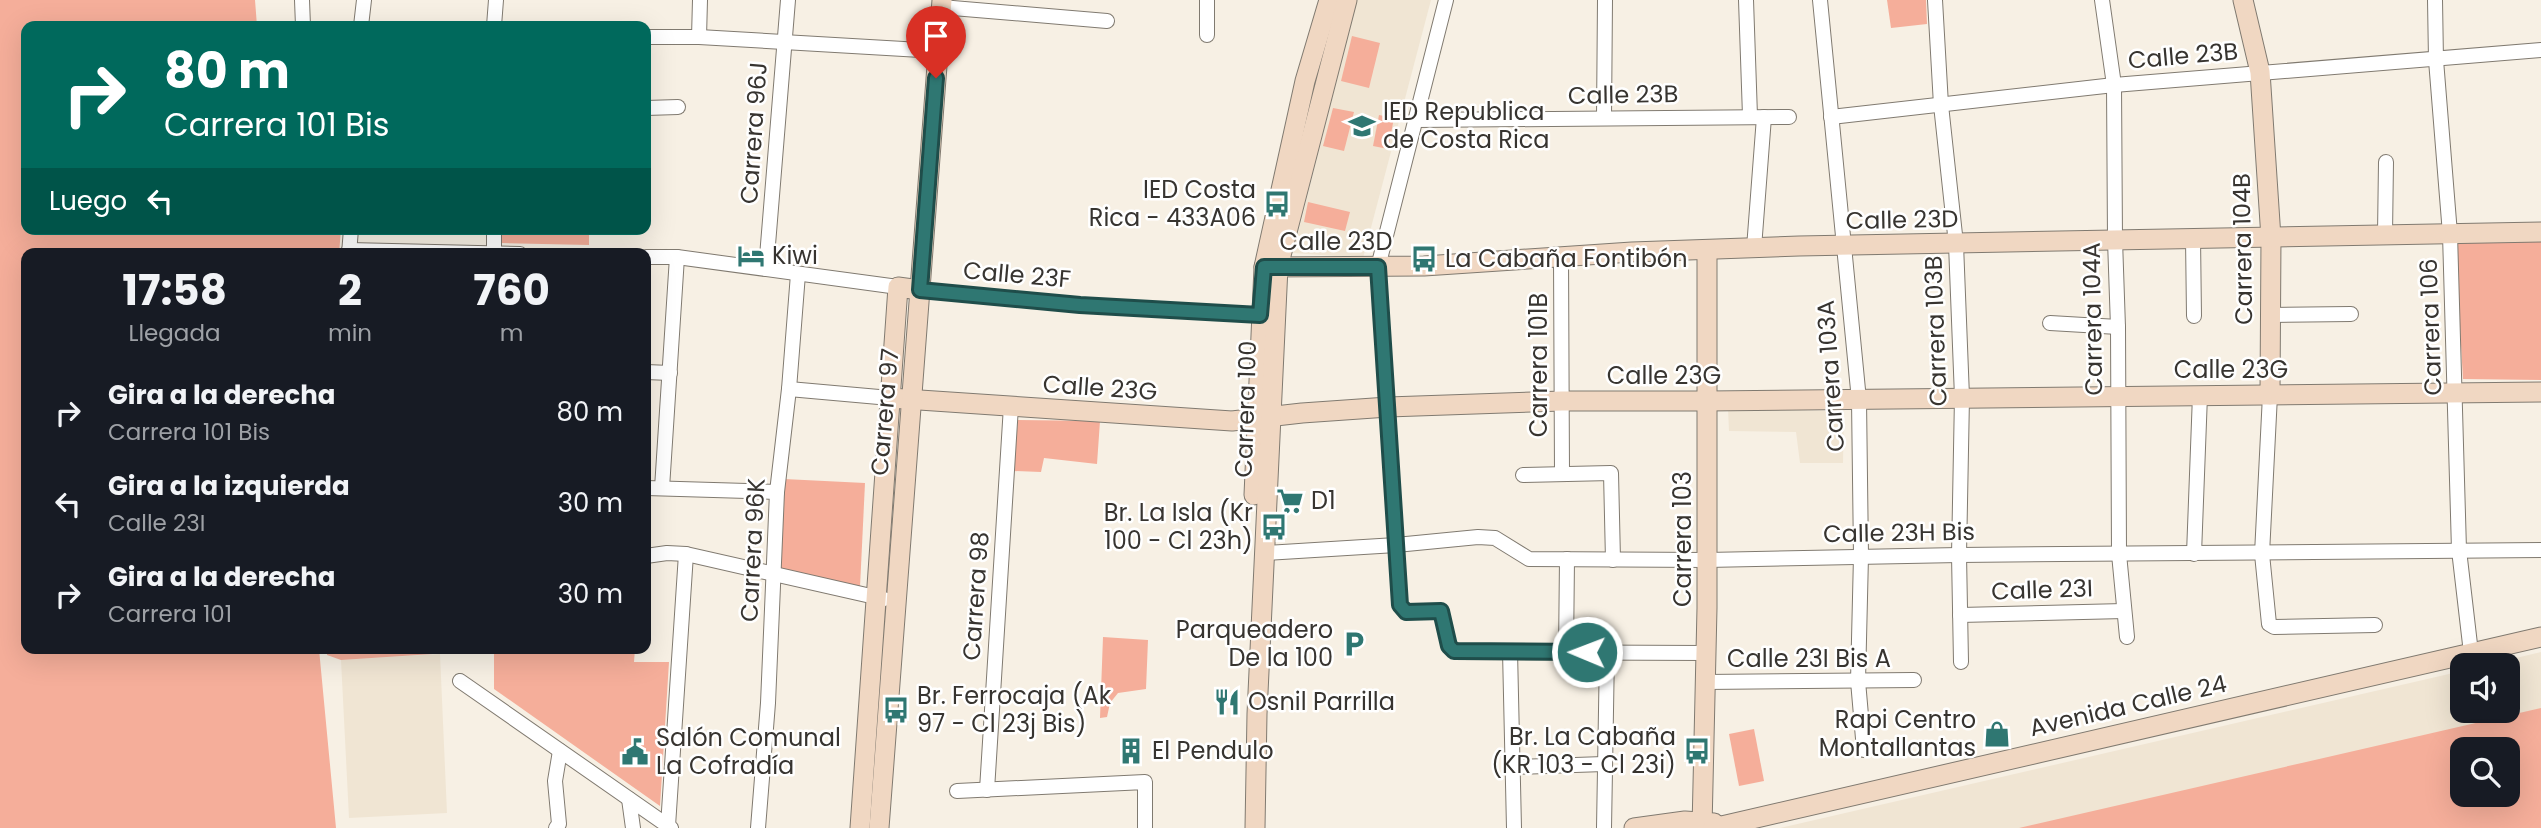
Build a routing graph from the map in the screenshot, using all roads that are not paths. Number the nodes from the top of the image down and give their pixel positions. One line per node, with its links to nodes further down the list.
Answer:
1 (302, 0): 18 (street)
2 (363, 0): 19 (street)
3 (496, 0): 20 (street)
4 (700, 0): 24 (street)
5 (788, 0): 25 (street, Carrera 96J)
6 (1207, 0): 22 (street)
7 (1329, 0): 53 (street, Carrera 100)
8 (1347, 0): 53 (street, Carrera 100)
9 (1446, 0): 38 (street)
10 (1605, 0): 37 (street)
11 (1746, 0): 34 (street)
12 (1820, 0): 36 (street, Carrera 103A)
13 (1935, 0): 31 (street, Carrera 103B)
14 (2102, 0): 30 (street, Carrera 104A)
15 (2243, 0): 29 (street, Carrera 104B)
16 (2435, 0): 28 (street, Carrera 106)
17 (942, 4): 21 (street); 27 (street, Carrera 97)
18 (303, 21)
19 (362, 21)
20 (494, 21)
21 (1107, 21)
22 (1207, 35)
23 (651, 37): 24 (street)
24 (699, 37): 25 (street)
25 (784, 42): 27 (street); 55 (street, Carrera 96J)
26 (2541, 50): 28 (street, Calle 23B)
27 (938, 51): 58 (street, Carrera 97)
28 (2436, 60): 29 (street, Calle 23B); 42 (street, Carrera 106)
29 (2260, 72): 30 (street, Calle 23B); 44 (street, Carrera 104B)
30 (2114, 85): 31 (street, Calle 23B); 45 (street, Carrera 104A)
31 (1941, 105): 36 (street, Calle 23B); 46 (street, Carrera 103B)
32 (678, 107): 33 (street)
33 (651, 108)
34 (1757, 117): 35 (street, Calle 23B); 37 (street, Calle 23B); 48 (street)
35 (1789, 117)
36 (1831, 117): 47 (street, Carrera 103A)
37 (1604, 118): 38 (street, Calle 23B)
38 (1416, 120): 54 (street)
39 (2386, 162): 41 (street)
40 (2541, 232): 42 (street, Calle 23D)
41 (2385, 234): 42 (street, Calle 23D); 44 (street, Calle 23D)
42 (2451, 234): 69 (street, Carrera 106)
43 (2193, 238): 44 (street, Calle 23D); 45 (street, Calle 23D); 62 (street)
44 (2270, 238): 61 (street, Carrera 104B)
45 (2115, 240): 46 (street, Calle 23D); 64 (street, Carrera 104A)
46 (1956, 244): 47 (street, Calle 23D); 73 (street, Carrera 103B)
47 (1844, 246): 48 (street, Calle 23D); 76 (street, Carrera 103A)
48 (1754, 248): 49 (street, Calle 23D)
49 (1707, 250): 52 (street, Calle 23D); 78 (street, Carrera 103)
50 (651, 257): 51 (street, Calle 23F)
51 (677, 257): 55 (street, Calle 23F); 66 (street)
52 (1560, 257): 54 (street, Calle 23D); 77 (street, Carrera 101B)
53 (1271, 267): 54 (street, Calle 23D); 60 (street, Carrera 100); 81 (street, Carrera 100)
54 (1378, 267): 80 (street)
55 (766, 270): 56 (street, Calle 23F)
56 (797, 274): 57 (street, Calle 23F); 67 (street, Carrera 96K)
57 (898, 287): 58 (street, Calle 23F); 74 (street, Carrera 97)
58 (920, 290): 60 (street, Calle 23F); 75 (street, Carrera 97)
59 (2351, 314): 61 (street)
60 (1260, 315): 81 (street, Carrera 100)
61 (2270, 315): 72 (street, Carrera 104B)
62 (2193, 316)
63 (2050, 323): 64 (street)
64 (2118, 327): 70 (street, Carrera 104A)
65 (651, 372): 66 (street)
66 (670, 373): 85 (street)
67 (789, 389): 74 (street, Calle 23G); 86 (street, Carrera 96K)
68 (2541, 392): 69 (street, Calle 23G)
69 (2455, 393): 72 (street, Calle 23G); 88 (street, Carrera 106)
70 (2118, 395): 71 (street, Calle 23G); 73 (street, Calle 23G); 92 (street, Carrera 104A)
71 (2200, 395): 72 (street, Calle 23G); 93 (street)
72 (2270, 395): 94 (street, Carrera 104B)
73 (1962, 397): 76 (street, Calle 23G); 96 (street, Carrera 103B)
74 (890, 398): 75 (street, Calle 23G); 102 (street, Carrera 97)
75 (910, 400): 79 (street, Calle 23G); 102 (street, Carrera 97)
76 (1859, 400): 78 (street, Calle 23G); 97 (street, Carrera 103A)
77 (1562, 401): 78 (street, Calle 23G); 80 (street, Calle 23G); 82 (street, Carrera 101B)
78 (1707, 401): 100 (street, Carrera 103)
79 (1011, 406): 81 (street, Calle 23G); 123 (street, Carrera 98)
80 (1388, 407): 81 (street, Calle 23G); 87 (street)
81 (1264, 418): 90 (street, Carrera 100); 134 (street, Carrera 100)
82 (1562, 474): 83 (street); 99 (street)
83 (1523, 475)
84 (651, 488): 85 (street)
85 (662, 488): 86 (street)
86 (777, 492): 101 (street, Carrera 96K)
87 (1396, 545): 90 (street, Calle 23H Bis); 98 (street, Calle 23H Bis); 108 (street)
88 (2459, 550): 89 (street, Calle 23H Bis); 94 (street, Calle 23H Bis); 112 (street, Carrera 106)
89 (2541, 550)
90 (1265, 553): 135 (street, Carrera 100)
91 (686, 554): 95 (street); 101 (street); 127 (street)
92 (2119, 554): 93 (street, Calle 23H Bis); 96 (street, Calle 23H Bis); 103 (street, Carrera 104A)
93 (2194, 554): 94 (street, Calle 23H Bis)
94 (2262, 554): 105 (street, Carrera 104B)
95 (651, 555)
96 (1959, 555): 97 (street, Calle 23H Bis); 104 (street, Carrera 103B)
97 (1861, 556): 100 (street, Calle 23H Bis); 117 (street, Carrera 103A)
98 (1567, 559): 99 (street, Calle 23H Bis); 109 (street)
99 (1613, 560): 100 (street, Calle 23H Bis)
100 (1707, 560): 111 (street, Carrera 103)
101 (775, 575): 102 (street); 130 (street, Carrera 96K)
102 (886, 600): 131 (street, Carrera 97); 132 (street, Carrera 97)
103 (2124, 611): 104 (street, Calle 23I); 106 (street, Carrera 104A)
104 (1960, 615): 114 (street, Carrera 103B)
105 (2375, 625)
106 (2127, 637)
107 (2541, 637): 112 (street, Avenida Calle 24)
108 (1510, 651): 109 (street); 122 (street)
109 (1566, 652): 110 (street)
110 (1607, 652): 111 (street); 121 (street)
111 (1706, 653): 118 (street, Carrera 103)
112 (2471, 653)
113 (2450, 658): 126 (street, Avenida Calle 24)
114 (1961, 662)
115 (1914, 680): 117 (street, Calle 23I Bis A)
116 (460, 681): 120 (street)
117 (1858, 681): 118 (street, Calle 23I Bis A); 119 (street, Carrera 103A)
118 (1705, 682): 126 (street, Carrera 103)
119 (1864, 750)
120 (560, 751): 125 (street); 128 (street)
121 (1604, 764): 122 (street); 137 (street)
122 (1513, 767): 136 (street)
123 (987, 790): 124 (street); 133 (street)
124 (957, 791)
125 (629, 799): 127 (street); 129 (street)
126 (1711, 826): 138 (street, Avenida Calle 24)
127 (670, 827)
128 (556, 828)
129 (633, 828)
130 (758, 828)
131 (860, 828)
132 (878, 828)
133 (1145, 828)
134 (1242, 828)
135 (1255, 828)
136 (1514, 828)
137 (1604, 828)
138 (1634, 828)

